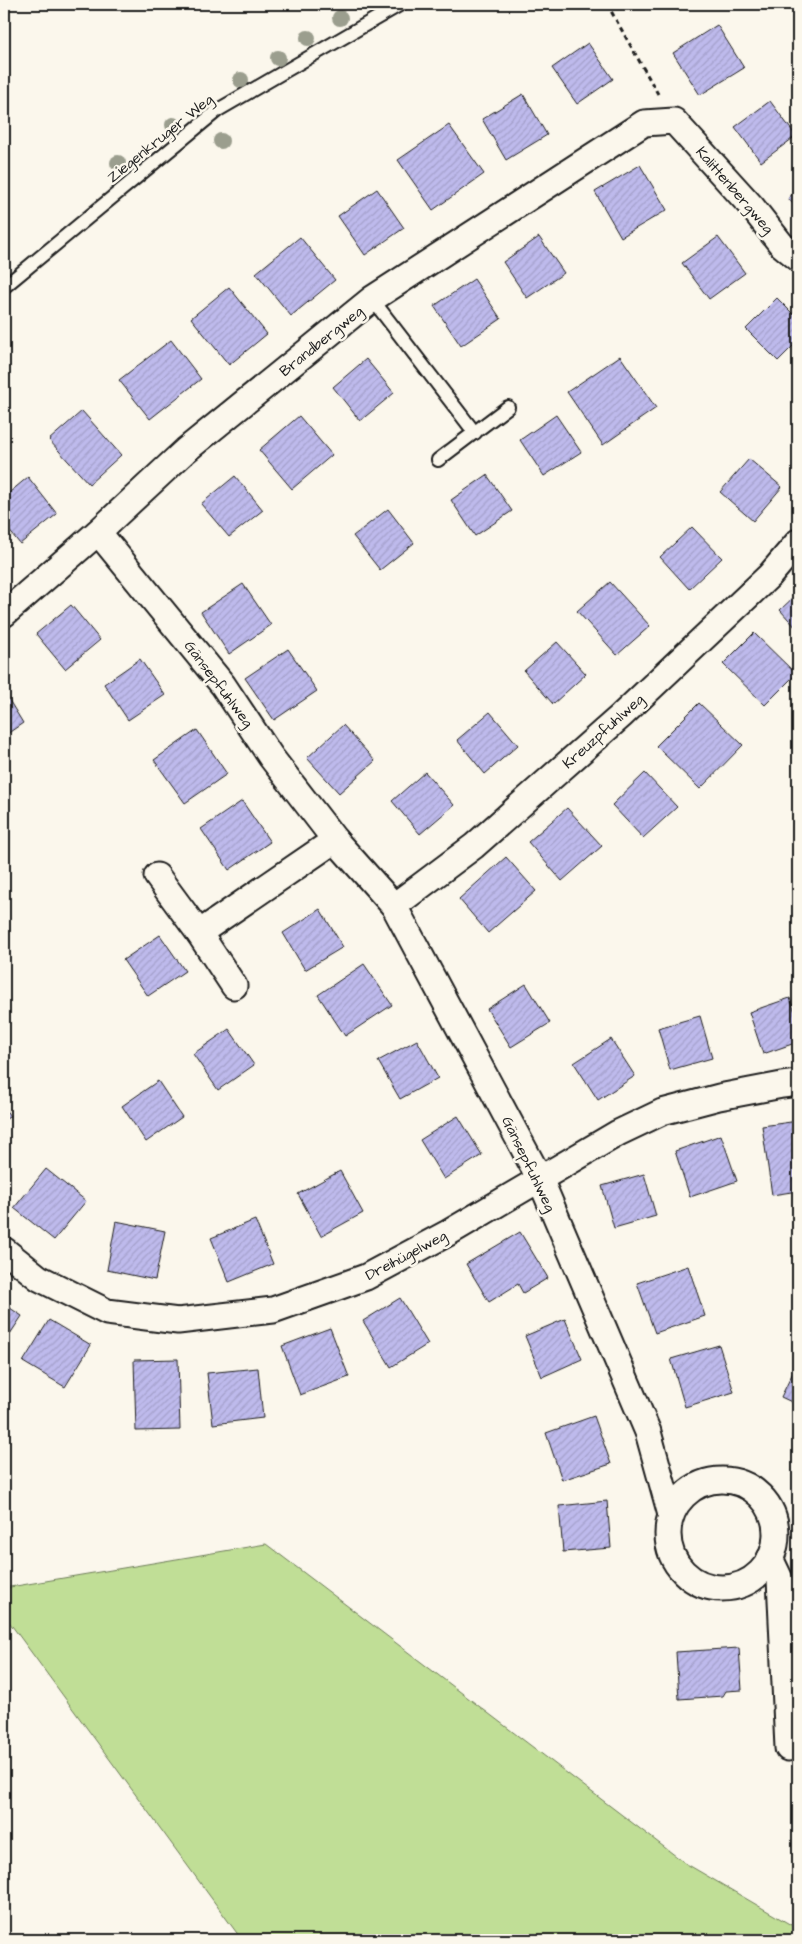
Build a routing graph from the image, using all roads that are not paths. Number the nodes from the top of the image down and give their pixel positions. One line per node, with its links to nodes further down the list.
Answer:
1 (401, 4): 4 (lane, Ziegenkruger Weg)
2 (674, 121): 3 (street, Kalittenbergweg); 5 (street, Brandbergweg)
3 (798, 258)
4 (4, 287)
5 (372, 299): 7 (lane); 9 (street, Brandbergweg)
6 (508, 407): 7 (lane)
7 (474, 433): 8 (lane)
8 (438, 460)
9 (98, 532): 11 (street, Brandbergweg); 12 (street, Gänsepfuhlweg)
10 (798, 542): 14 (street, Kreuzpfuhlweg)
11 (4, 614)
12 (335, 840): 14 (street, Gänsepfuhlweg); 15 (street)
13 (157, 876): 15 (street)
14 (394, 906): 18 (street, Gänsepfuhlweg)
15 (199, 933): 16 (street)
16 (234, 986)
17 (798, 1083): 18 (street, Dreihügelweg)
18 (540, 1179): 19 (street, Dreihügelweg); 20 (street, Gänsepfuhlweg)
19 (4, 1250)
20 (671, 1515): 21 (street, Gänsepfuhlweg); 21 (street, Gänsepfuhlweg)
21 (770, 1558): 22 (street)
22 (788, 1748)

